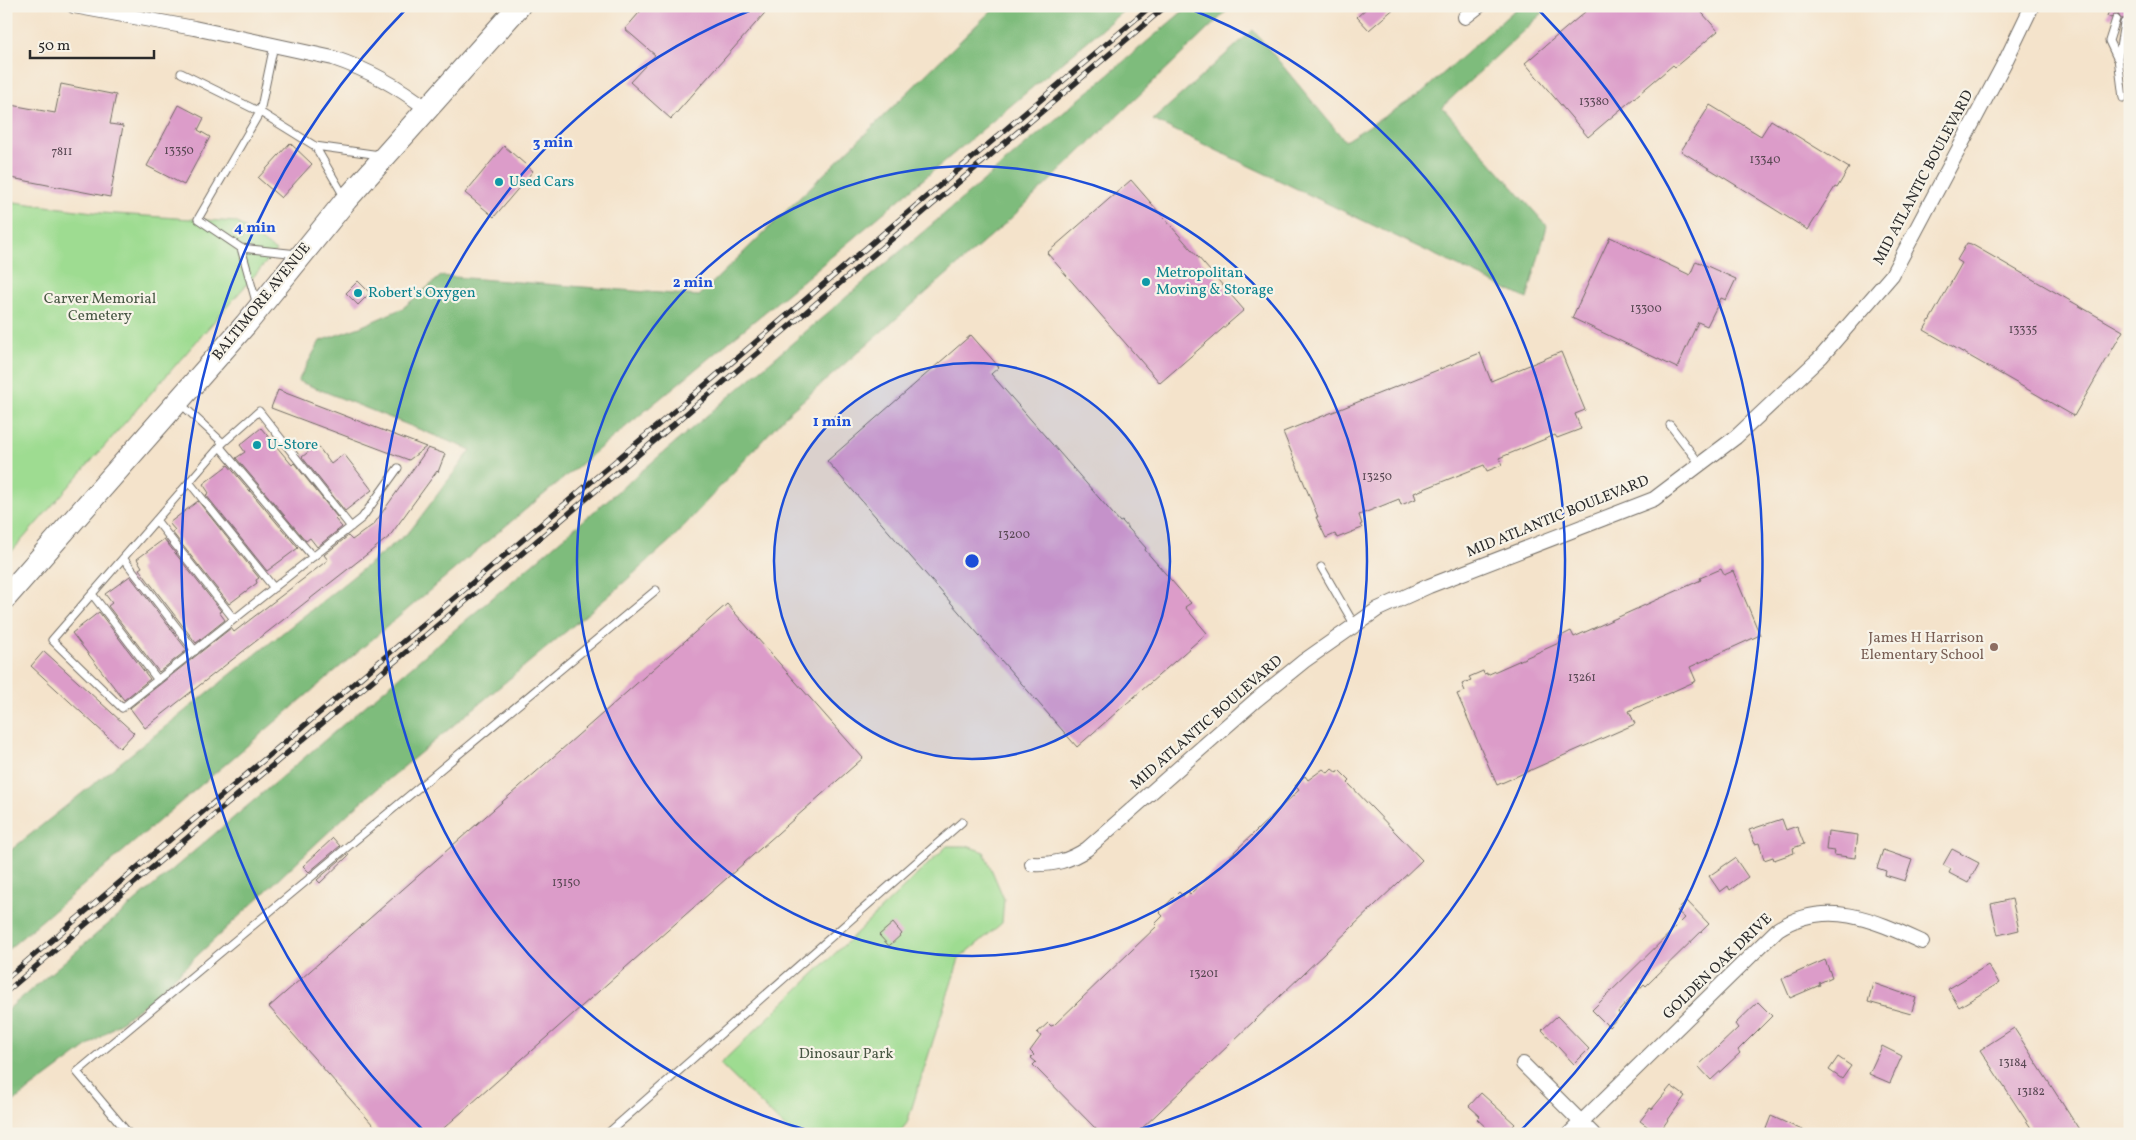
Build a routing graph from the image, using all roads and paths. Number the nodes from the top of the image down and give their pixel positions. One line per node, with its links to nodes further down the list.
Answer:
1 (74, 6): 9 (street)
2 (518, 6): 14 (main road, BALTIMORE AVENUE)
3 (1479, 6): 5 (street)
4 (2032, 6): 25 (street, MID ATLANTIC BOULEVARD)
5 (1466, 17)
6 (2116, 19): 11 (lane)
7 (2124, 23): 11 (lane)
8 (2130, 34): 11 (lane)
9 (274, 45): 14 (street); 15 (lane)
10 (2130, 45): 11 (lane)
11 (2118, 58): 13 (lane)
12 (181, 73): 15 (lane)
13 (2123, 98)
14 (428, 108): 17 (main road, BALTIMORE AVENUE)
15 (260, 112): 16 (lane); 19 (lane)
16 (314, 146): 17 (lane); 18 (lane)
17 (386, 156): 18 (main road, BALTIMORE AVENUE)
18 (346, 200): 20 (main road, BALTIMORE AVENUE)
19 (241, 248): 20 (lane); 21 (lane)
20 (301, 254): 21 (main road, BALTIMORE AVENUE)
21 (258, 309): 22 (main road, BALTIMORE AVENUE)
22 (178, 401): 24 (lane); 36 (main road, BALTIMORE AVENUE)
23 (1670, 424): 25 (lane)
24 (221, 445): 27 (lane); 29 (lane); 30 (lane)
25 (1700, 464): 38 (street, MID ATLANTIC BOULEVARD)
26 (398, 468): 29 (lane)
27 (189, 482): 28 (lane); 33 (lane)
28 (156, 520): 31 (lane); 37 (lane)
29 (351, 526): 30 (lane)
30 (313, 557): 33 (lane)
31 (123, 558): 35 (lane); 39 (lane)
32 (1321, 567): 38 (lane)
33 (274, 588): 37 (lane)
34 (656, 590): 46 (lane)
35 (92, 594): 40 (lane); 40 (lane)
36 (6, 597)
37 (234, 619): 39 (lane)
38 (1354, 624): 42 (street, MID ATLANTIC BOULEVARD)
39 (195, 651): 40 (lane)
40 (158, 680)
41 (962, 822): 47 (lane)
42 (1032, 864)
43 (1922, 942): 45 (street, GOLDEN OAK DRIVE)
44 (1522, 1064): 45 (street)
45 (1582, 1122): 48 (street, GOLDEN OAK DRIVE); 49 (street)
46 (129, 1134)
47 (607, 1134)
48 (1569, 1134)
49 (1593, 1134)

